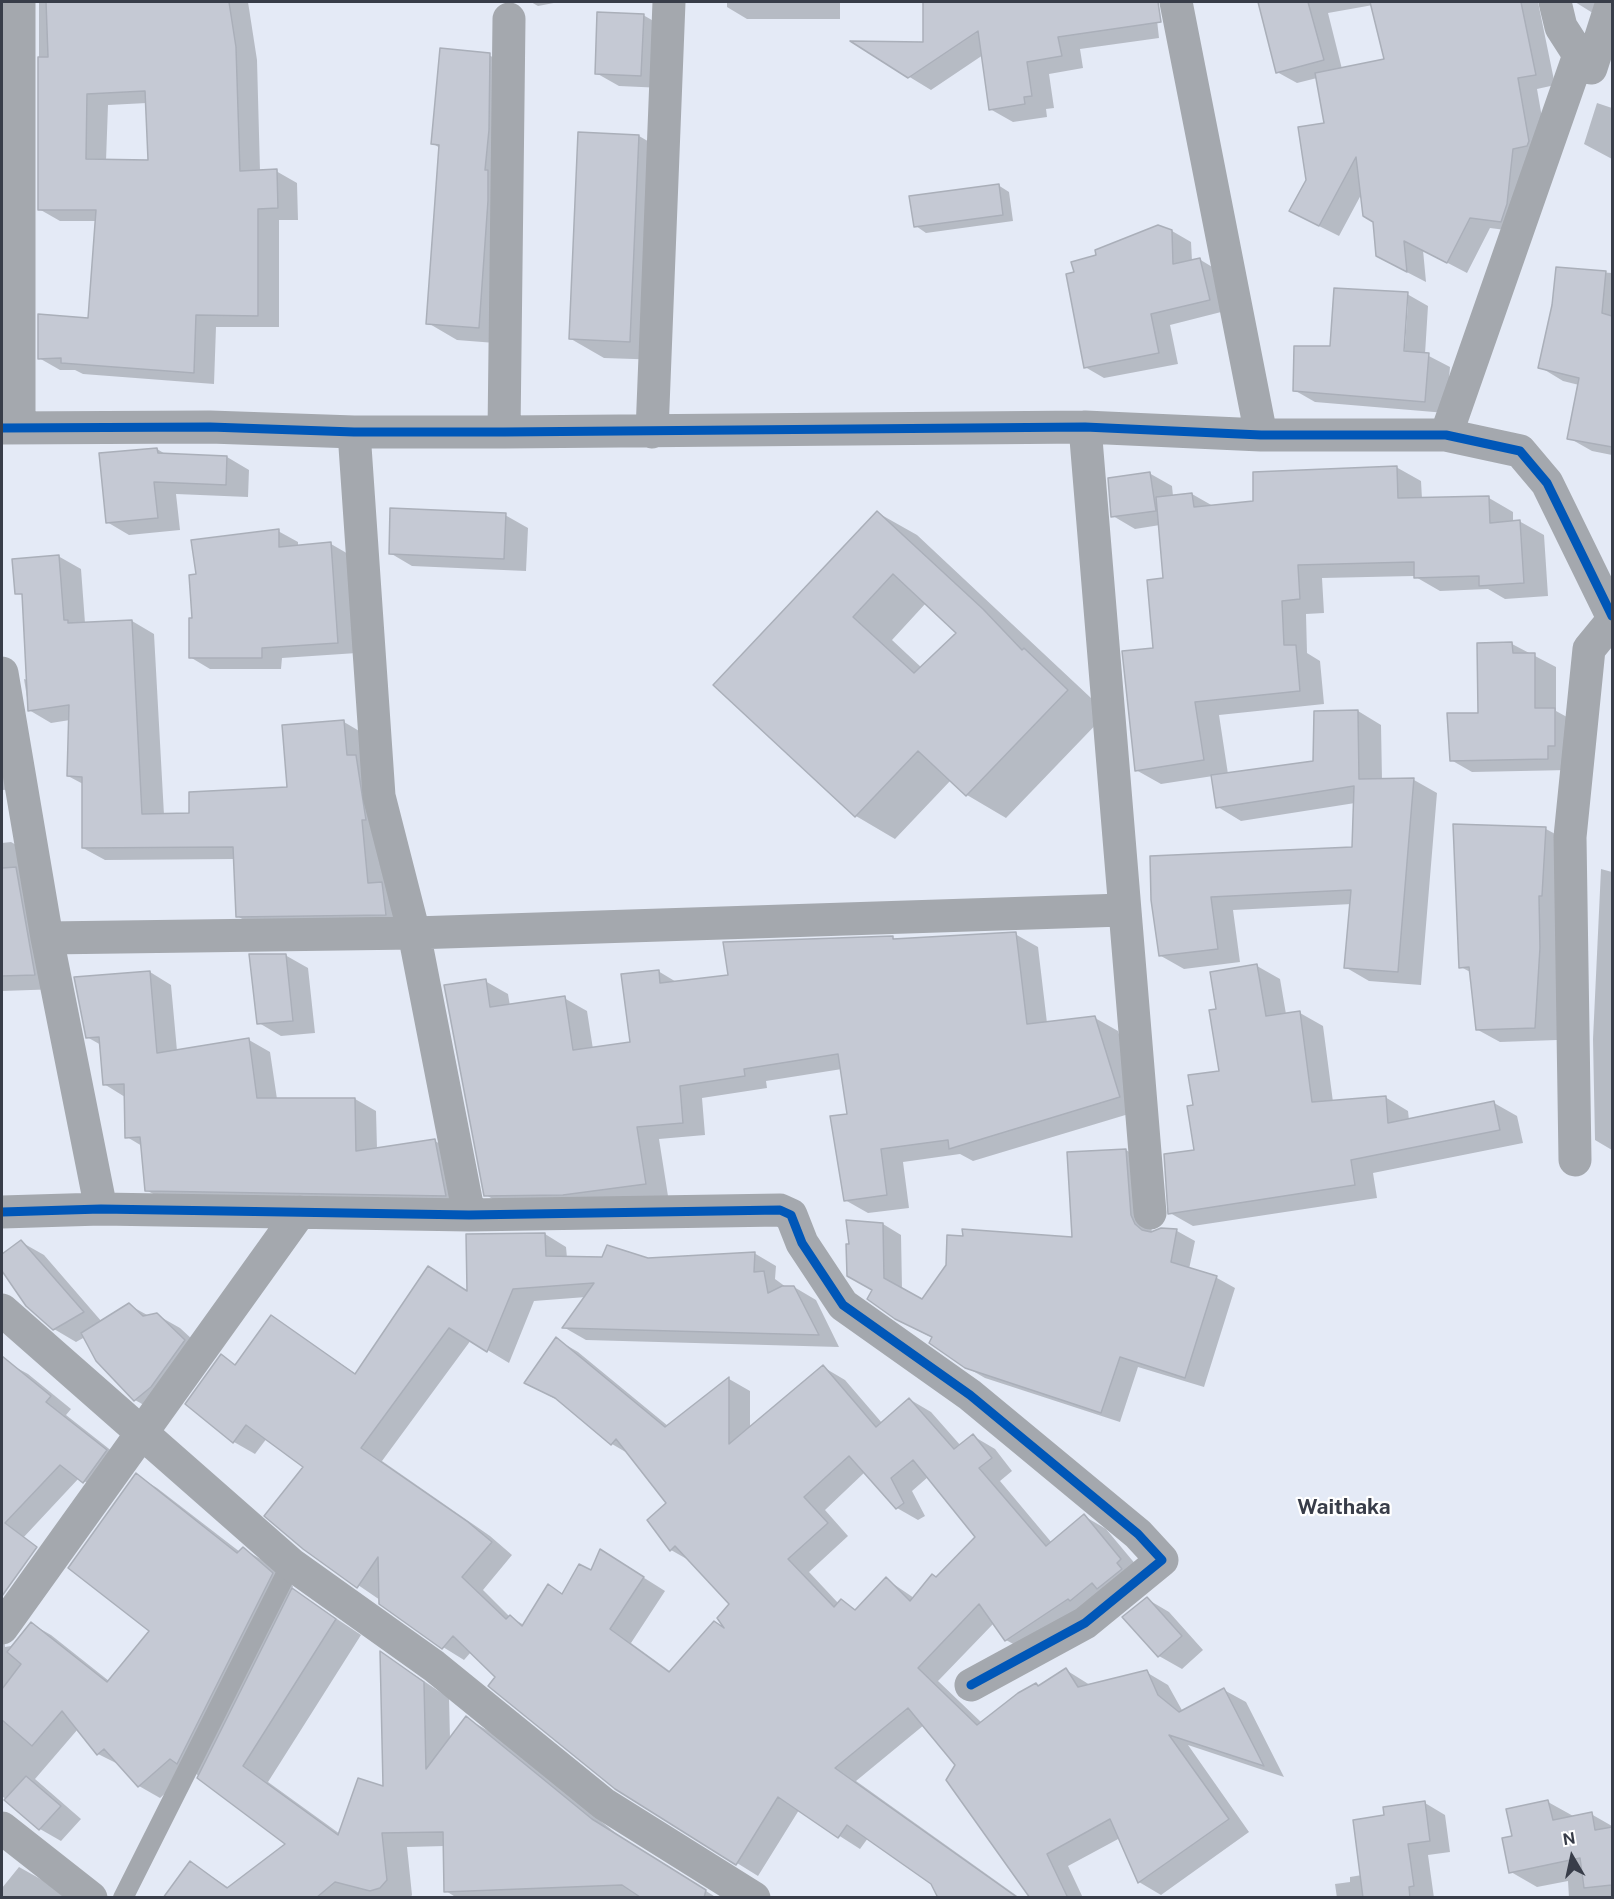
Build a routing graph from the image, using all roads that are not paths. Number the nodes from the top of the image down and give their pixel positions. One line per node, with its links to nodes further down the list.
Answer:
1 (19, 2): 8 (street)
2 (669, 2): 12 (street)
3 (1176, 2): 13 (street)
4 (1555, 2): 7 (street)
5 (1612, 3): 7 (street)
6 (509, 19): 11 (street)
7 (1594, 66): 14 (street)
8 (10, 427): 10 (street)
9 (1085, 427): 12 (street); 13 (street); 18 (street)
10 (354, 432): 11 (street); 19 (street)
11 (504, 432): 12 (street)
12 (652, 432)
13 (1261, 435): 14 (street)
14 (1446, 435): 15 (street)
15 (1612, 616)
16 (1612, 621): 21 (street)
17 (2, 673): 20 (street)
18 (1123, 910): 19 (street); 25 (street)
19 (414, 933): 20 (street); 26 (street)
20 (47, 938): 22 (street)
21 (1575, 1160)
22 (101, 1209): 23 (street); 24 (street)
23 (2, 1212)
24 (300, 1212): 26 (street); 28 (street)
25 (1150, 1213)
26 (469, 1215): 31 (street)
27 (2, 1310): 28 (street)
28 (141, 1433): 29 (street); 30 (street)
29 (291, 1564): 34 (lane); 35 (street)
30 (2, 1628)
31 (971, 1685)
32 (2, 1828): 33 (street)
33 (91, 1898)
34 (123, 1898)
35 (754, 1898)

